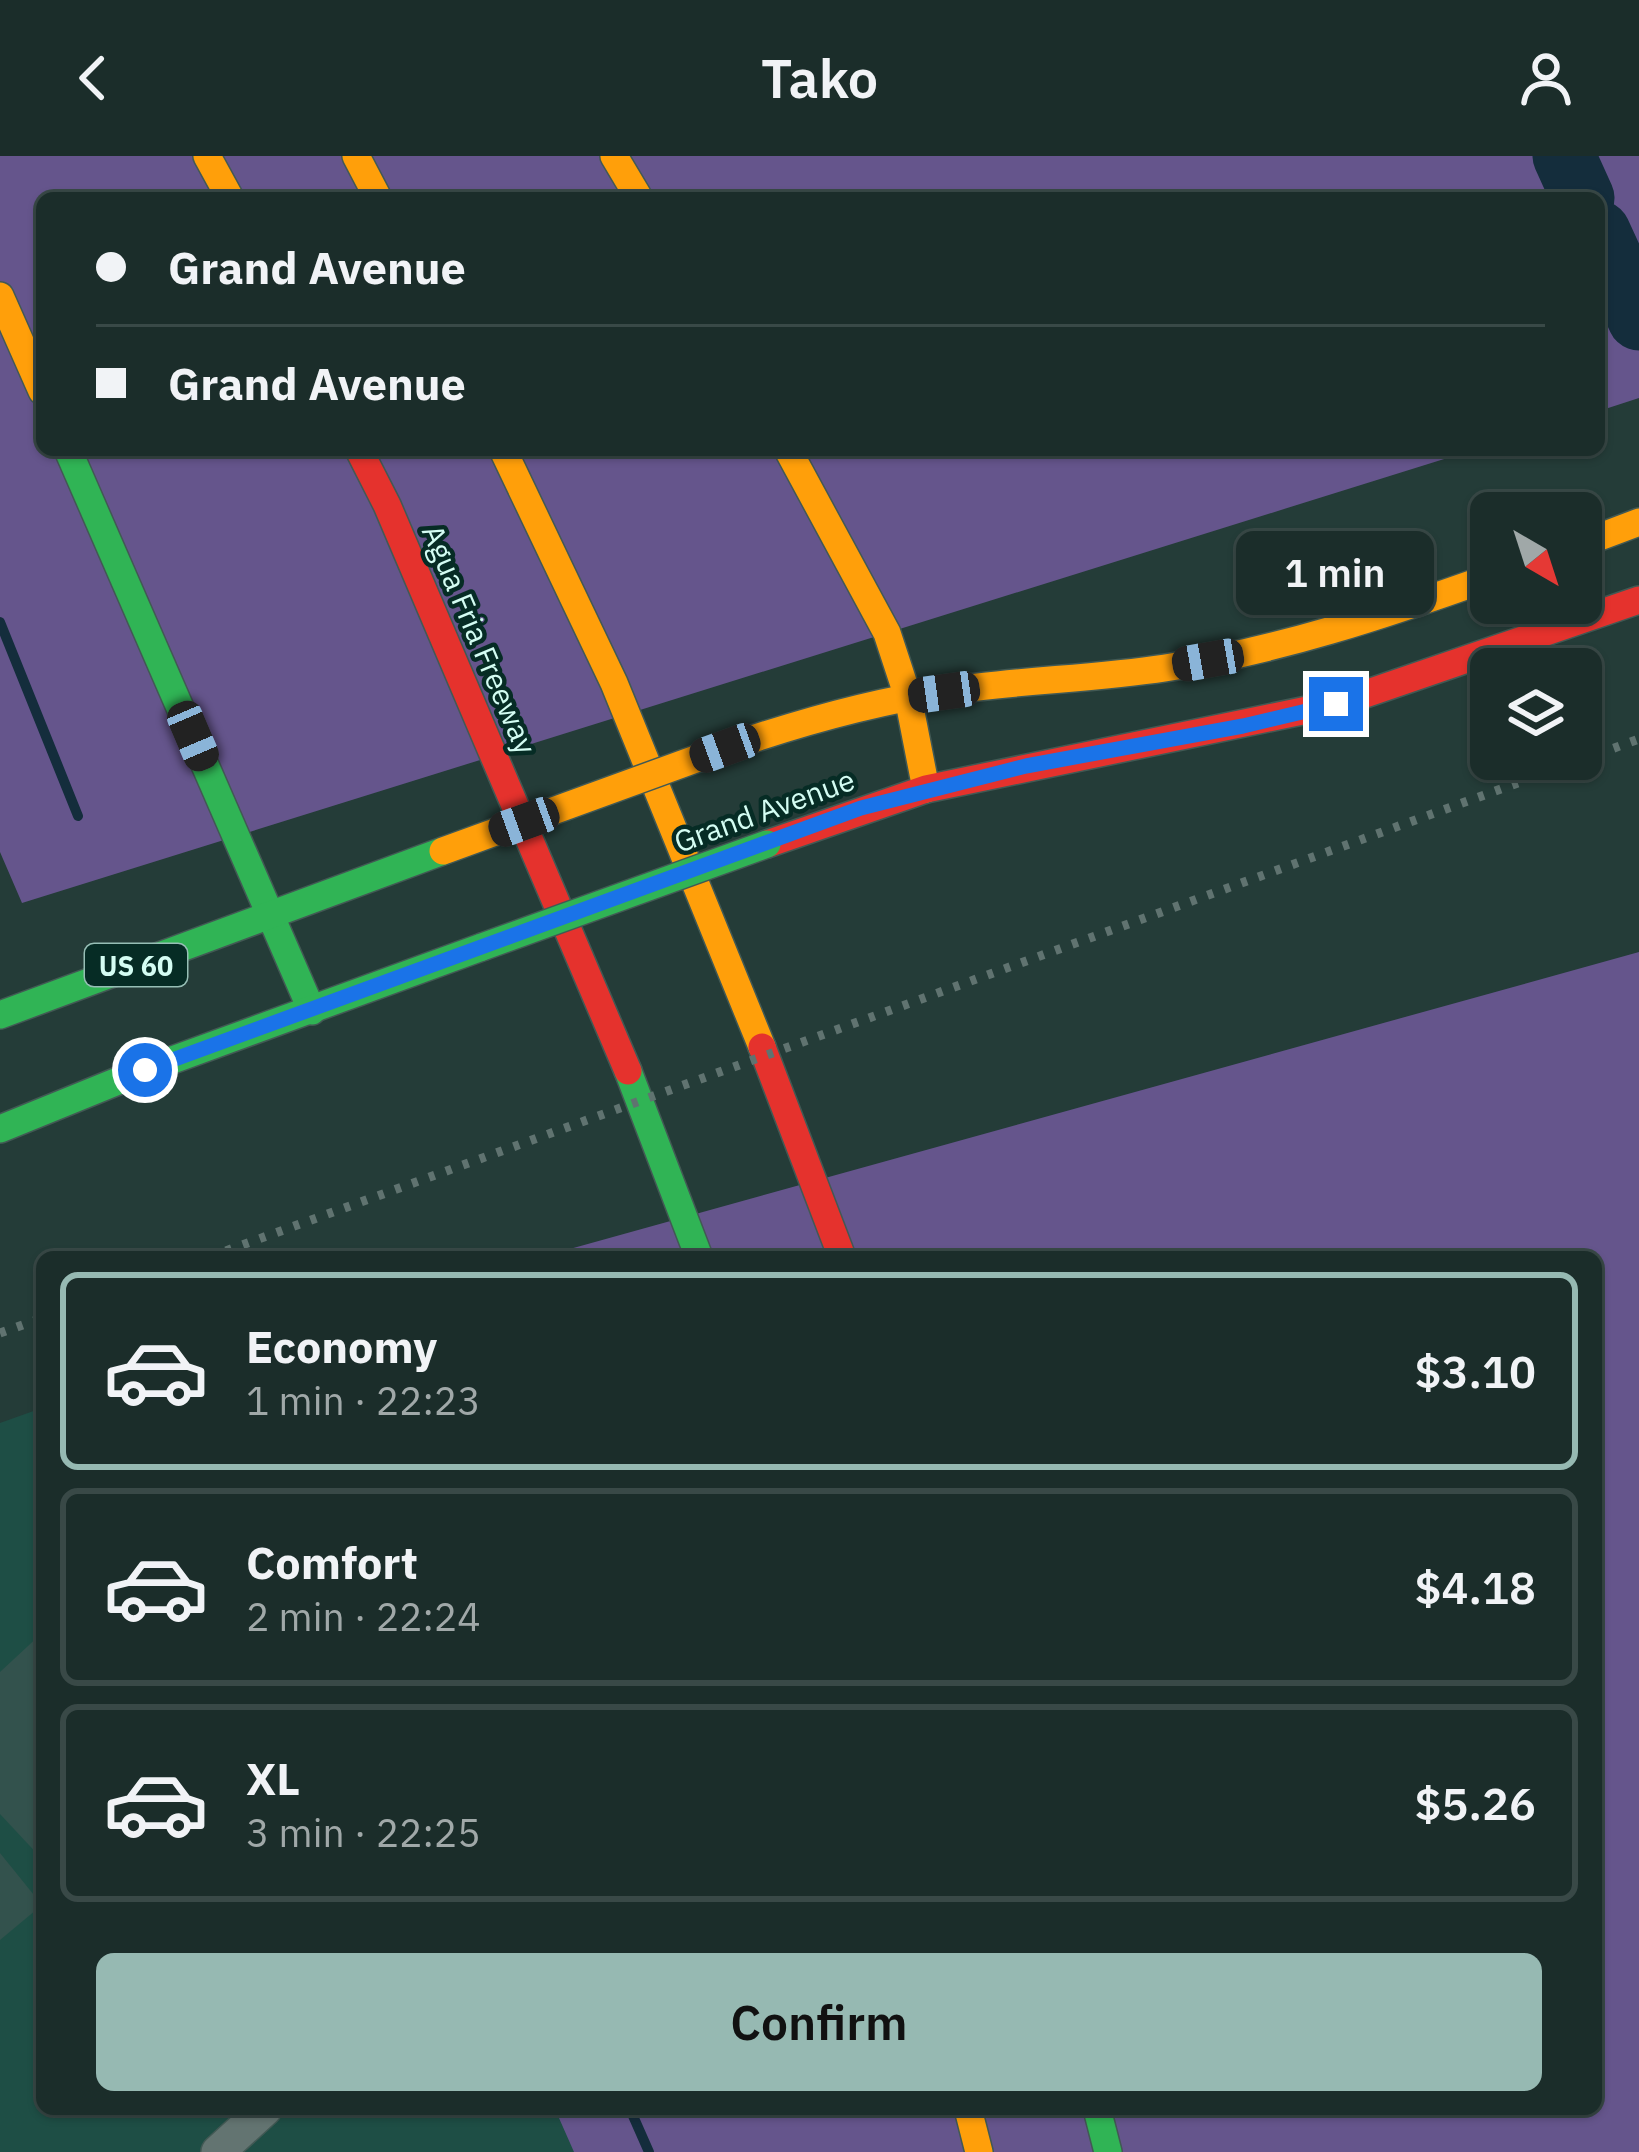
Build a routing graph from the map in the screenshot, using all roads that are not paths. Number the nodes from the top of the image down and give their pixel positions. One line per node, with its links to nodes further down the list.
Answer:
1 (207, 156): 4 (highway)
2 (356, 156): 5 (highway)
3 (614, 156): 6 (highway)
4 (227, 192)
5 (375, 192)
6 (635, 192)
7 (0, 296): 8 (highway)
8 (36, 377)
9 (71, 456): 19 (highway)
10 (362, 456): 23 (highway, Agua Fria Freeway)
11 (506, 456): 24 (highway)
12 (791, 456): 17 (highway)
13 (1639, 522): 14 (highway)
14 (1602, 536)
15 (1470, 584): 17 (highway, US 60)
16 (1639, 600): 18 (highway, Grand Avenue)
17 (908, 697): 18 (highway); 19 (highway, US 60, bridge)
18 (926, 789): 20 (highway, Grand Avenue, bridge)
19 (273, 916): 20 (highway); 21 (highway, US 60)
20 (312, 1011): 22 (highway, Grand Avenue)
21 (0, 1015)
22 (0, 1129)
23 (697, 1251)
24 (840, 1251)
25 (259, 2115): 28 (street)
26 (970, 2115): 29 (highway)
27 (1099, 2115): 30 (highway)
28 (218, 2152)
29 (980, 2152)
30 (1108, 2152)

